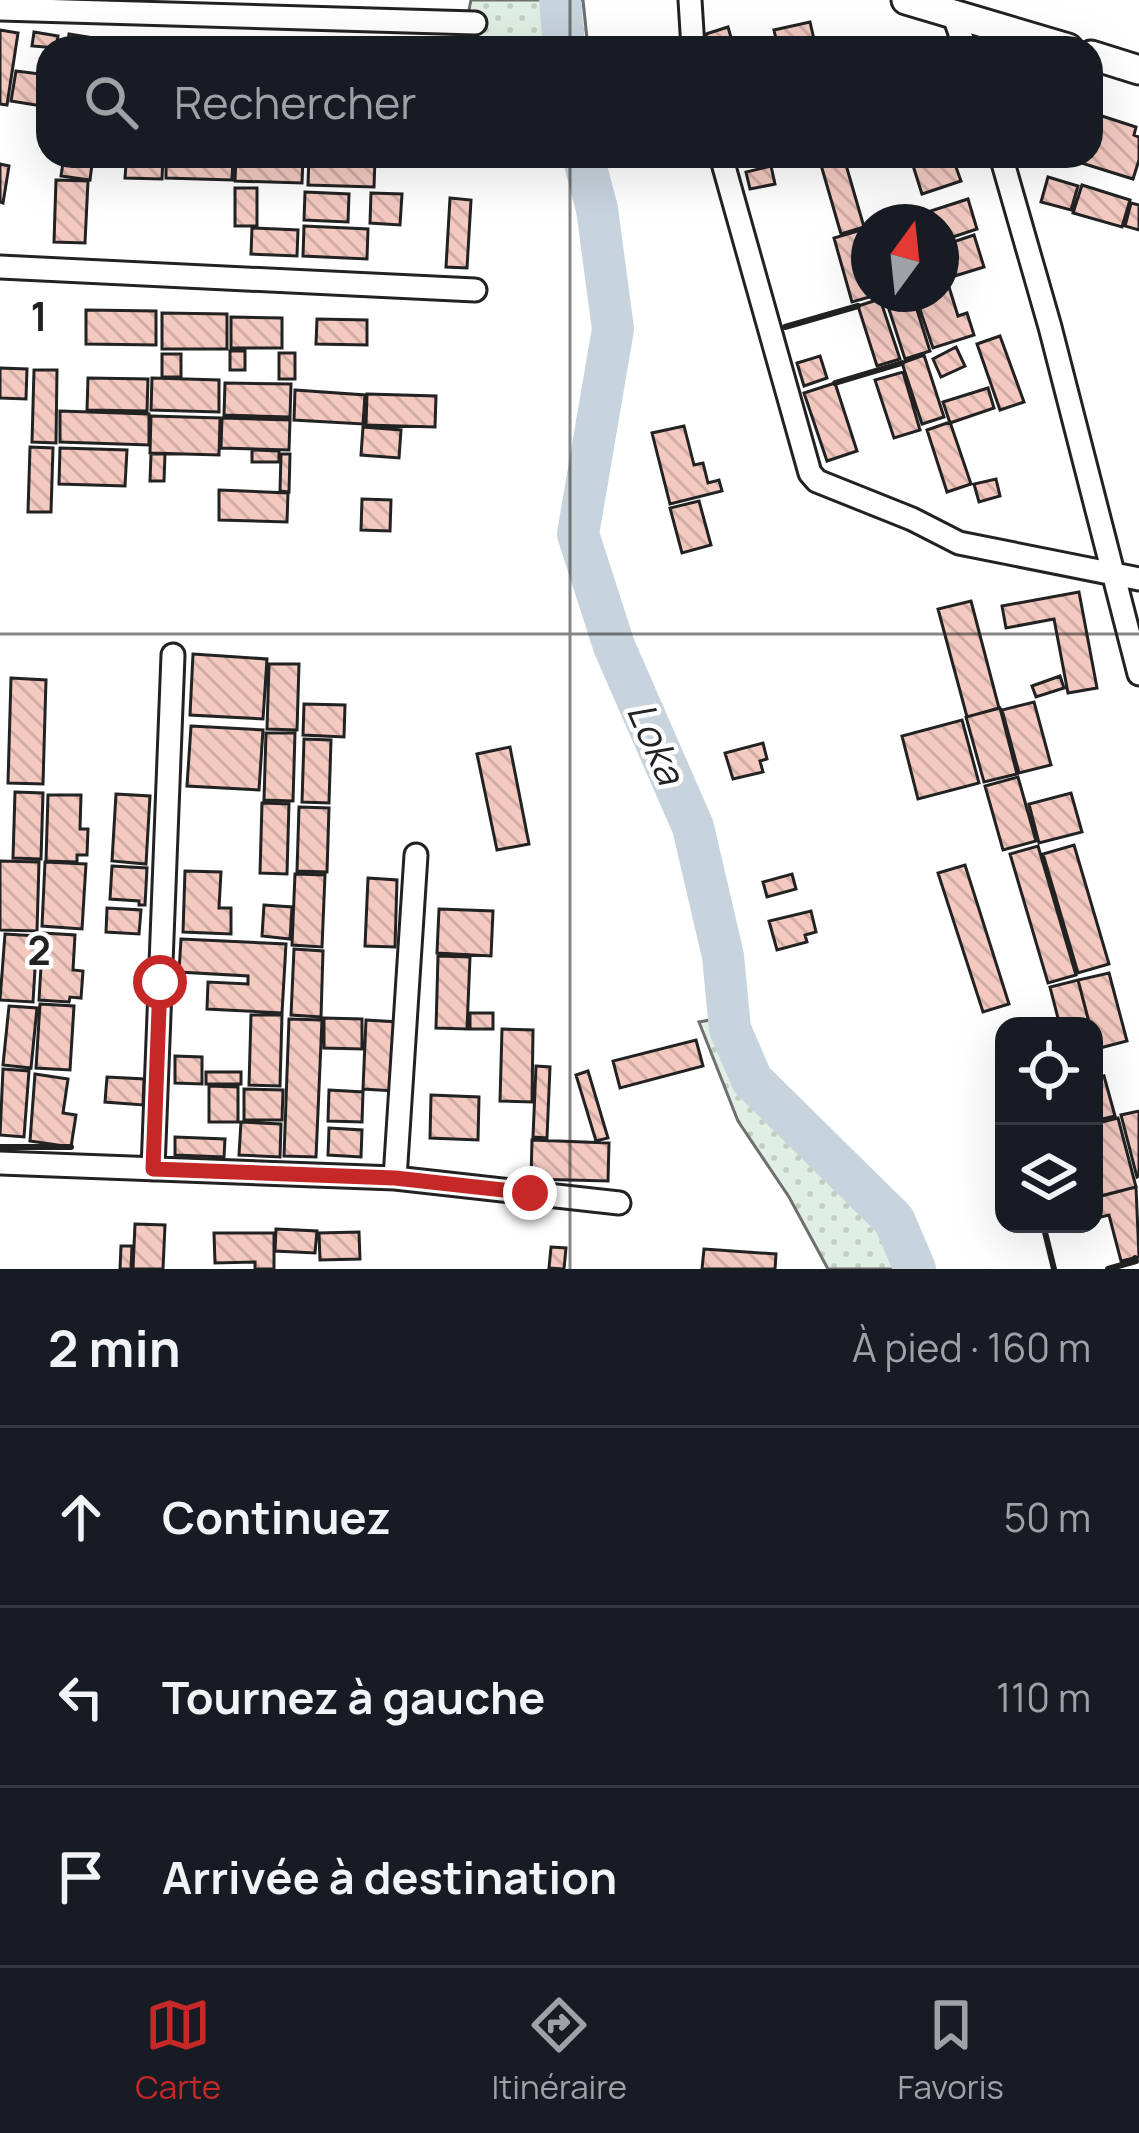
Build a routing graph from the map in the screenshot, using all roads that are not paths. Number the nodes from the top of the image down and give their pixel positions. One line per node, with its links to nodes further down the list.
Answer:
1 (690, 0): 6 (street)
2 (906, 0): 4 (street)
3 (0, 9): 5 (street)
4 (953, 13): 7 (street); 8 (street)
5 (476, 23)
6 (692, 36)
7 (961, 36)
8 (1029, 36)
9 (1103, 59): 10 (street)
10 (1139, 70)
11 (724, 168): 15 (street)
12 (1004, 168): 15 (street)
13 (0, 267): 14 (street)
14 (475, 290)
15 (1114, 576): 16 (street); 18 (street)
16 (1139, 579)
17 (173, 655): 21 (street)
18 (1139, 674)
19 (416, 854): 22 (street)
20 (0, 1163): 21 (street)
21 (153, 1169): 22 (street)
22 (395, 1178): 23 (street)
23 (620, 1203)

